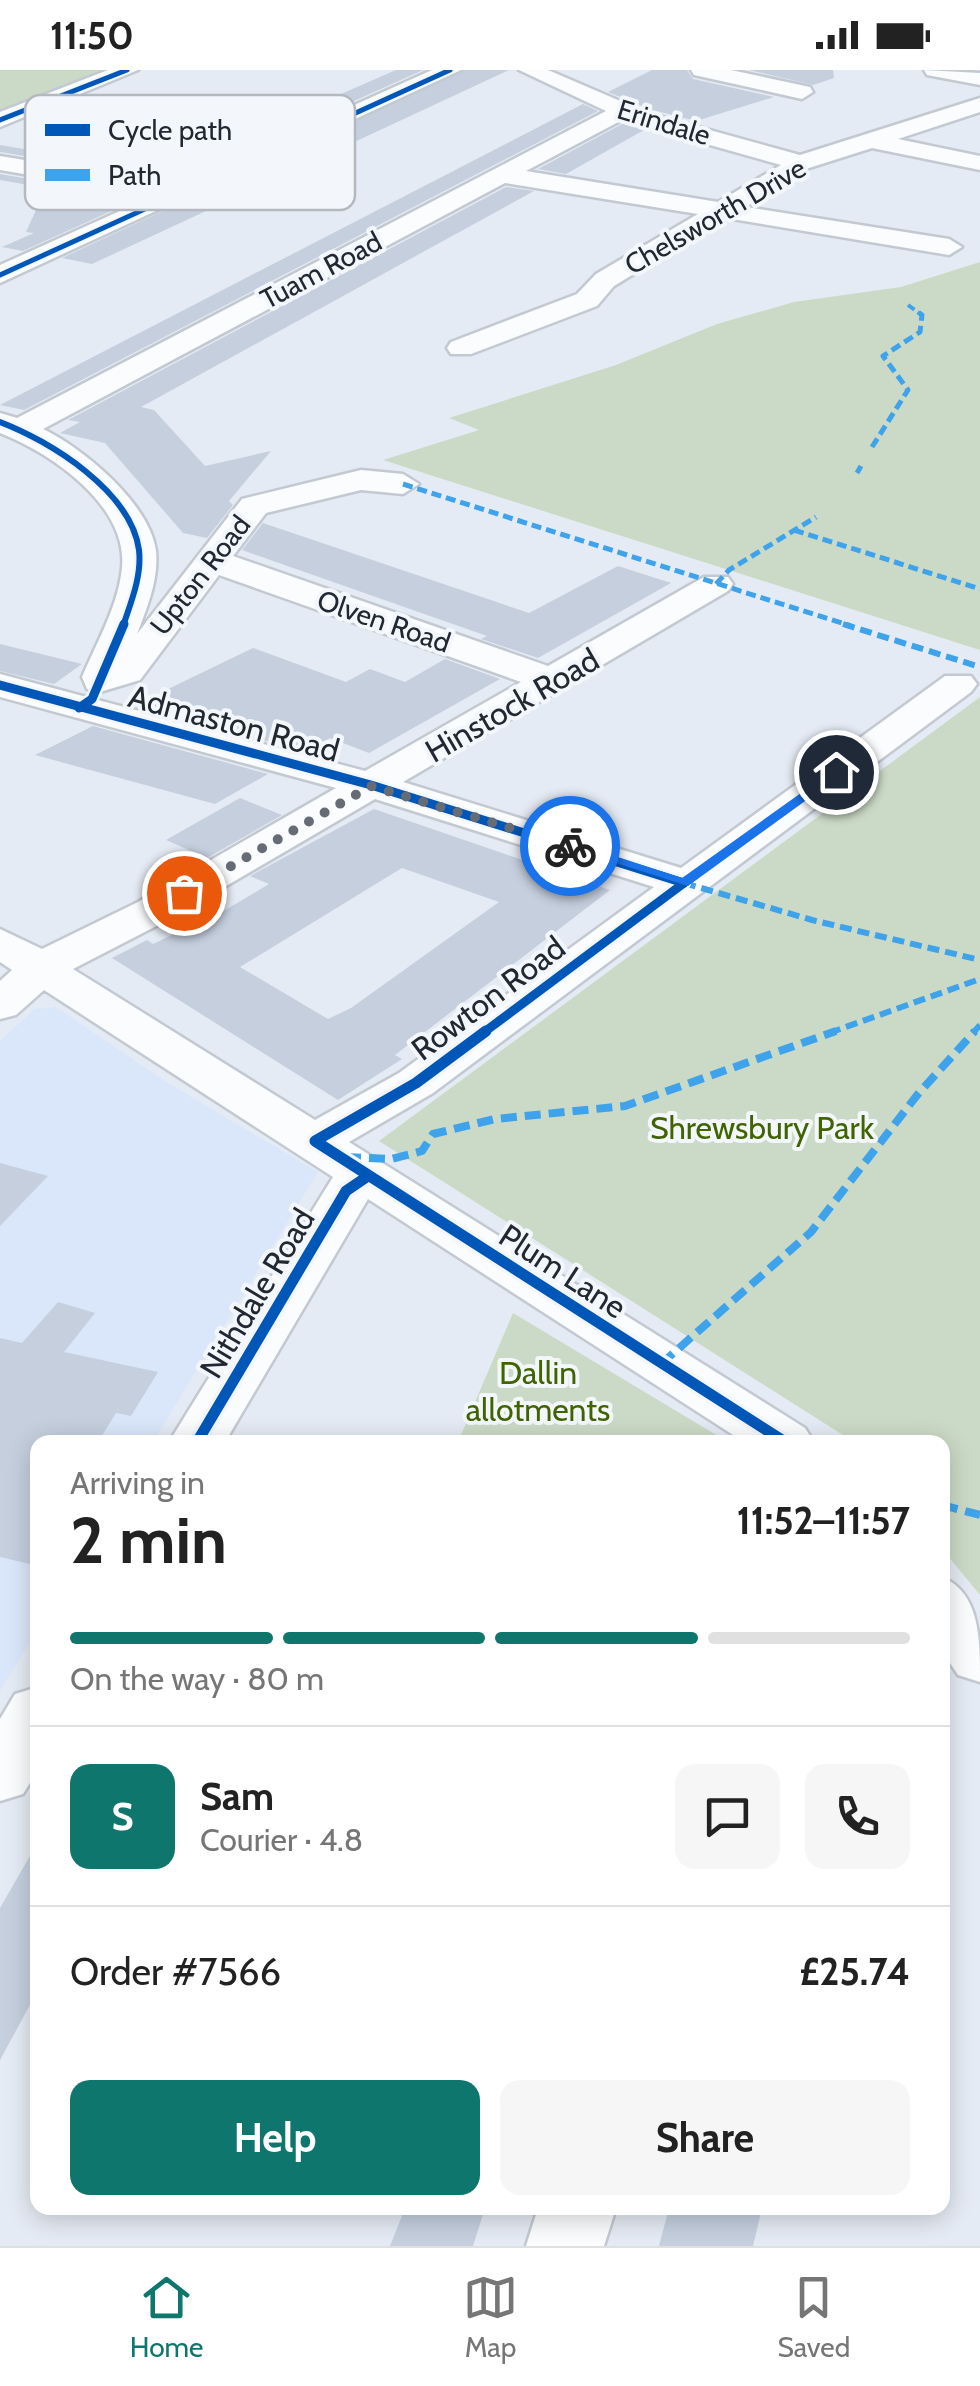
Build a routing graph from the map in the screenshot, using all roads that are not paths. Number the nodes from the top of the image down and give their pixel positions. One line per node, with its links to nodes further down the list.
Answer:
1 (126, 70): 10 (street)
2 (450, 70): 14 (street)
3 (530, 70): 8 (street, Erindale)
4 (702, 70): 9 (street)
5 (936, 70): 7 (street)
6 (606, 74): 8 (street)
7 (980, 79)
8 (563, 86): 13 (street, Erindale)
9 (802, 92)
10 (63, 95)
11 (980, 105): 16 (street, Chelsworth Drive)
12 (25, 110): 15 (street)
13 (623, 111): 19 (street, Erindale); 21 (street, Tuam Road)
14 (355, 113)
15 (0, 120)
16 (864, 140): 17 (street); 19 (street, Chelsworth Drive)
17 (980, 162)
18 (0, 163): 20 (street)
19 (801, 163): 22 (street, Chelsworth Drive)
20 (25, 167)
21 (502, 175): 22 (street); 27 (street, Tuam Road)
22 (719, 209): 24 (street); 26 (street, Chelsworth Drive)
23 (141, 210): 25 (street)
24 (949, 246)
25 (0, 275)
26 (461, 348)
27 (10, 426): 34 (street)
28 (389, 482): 29 (street, Upton Road)
29 (213, 561): 31 (street, Olven Road); 34 (street, Upton Road)
30 (716, 584): 31 (street, Hinstock Road)
31 (554, 681): 35 (street, Hinstock Road)
32 (958, 684): 36 (street, Rowton Road)
33 (0, 685): 34 (street, Admaston Road)
34 (89, 694): 35 (street, Admaston Road)
35 (371, 786): 36 (street, Admaston Road); 38 (street, Hinstock Road)
36 (684, 883): 40 (street, Rowton Road)
37 (0, 942): 38 (street, Plum Lane)
38 (42, 968): 39 (street, Hinstock Road); 40 (street, Plum Lane)
39 (0, 1006)
40 (315, 1141): 41 (street, Plum Lane)
41 (368, 1176): 42 (street, Nithdale Road); 43 (street, Plum Lane)
42 (201, 1435)
43 (773, 1435)
44 (950, 1612): 45 (street)
45 (980, 1658)
46 (30, 1725): 47 (street)
47 (0, 1775)
48 (575, 2215): 49 (street)
49 (565, 2246)

